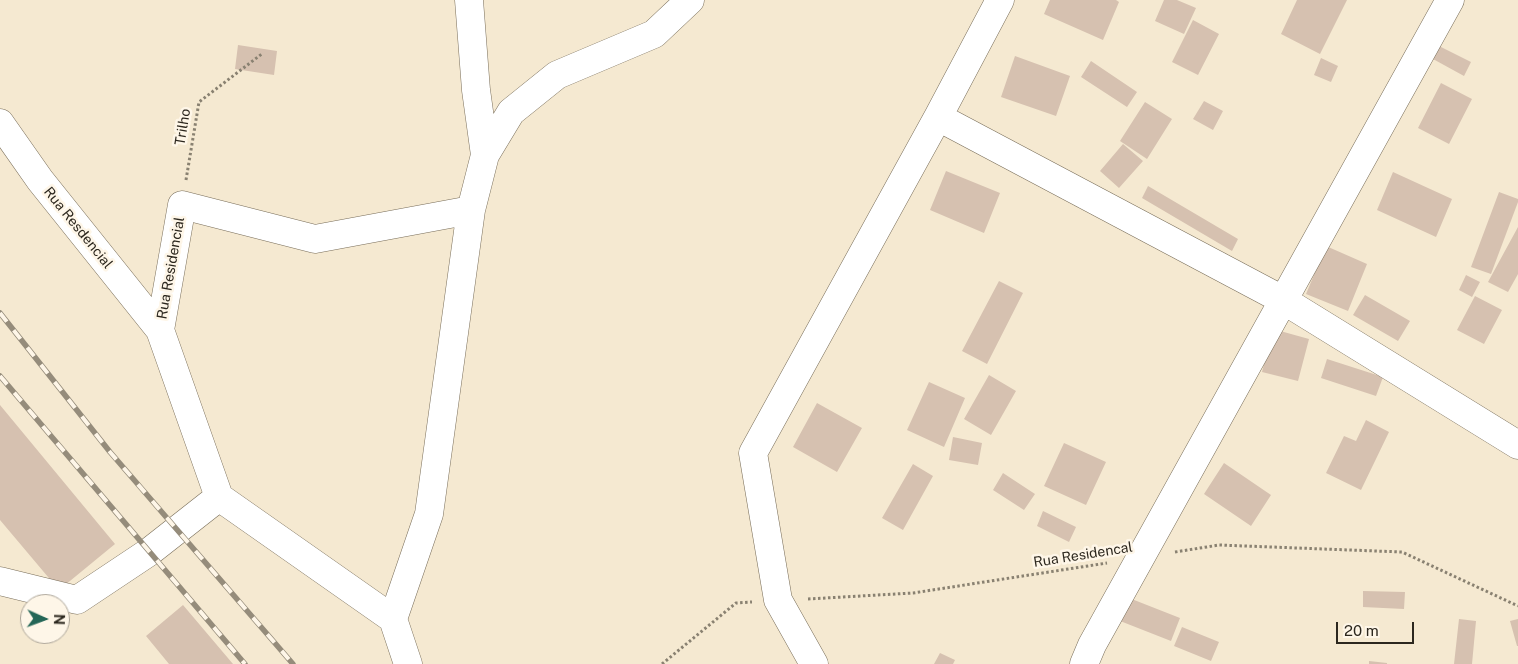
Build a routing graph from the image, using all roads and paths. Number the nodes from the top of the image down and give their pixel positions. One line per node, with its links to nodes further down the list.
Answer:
1 (468, 0): 8 (street)
2 (690, 0): 8 (street)
3 (1000, 0): 6 (street)
4 (1450, 0): 11 (street)
5 (263, 53): 9 (path, Trilho)
6 (938, 117): 11 (street); 17 (street)
7 (0, 123): 12 (street, Rua Resdencial)
8 (485, 155): 10 (street)
9 (182, 205): 10 (street, Rua Residencial); 12 (street, Rua Residencial)
10 (471, 210): 19 (street)
11 (1283, 300): 13 (street); 15 (street)
12 (160, 330): 14 (street, Rua Residencial)
13 (1518, 445)
14 (219, 497): 16 (street); 19 (street)
15 (1141, 557): 17 (path, Rua Residencal); 18 (path, Rua Residencal); 23 (street)
16 (0, 581)
17 (778, 600): 21 (path, Rua Residencal); 22 (street)
18 (1518, 606)
19 (392, 619): 20 (street)
20 (408, 664)
21 (662, 664)
22 (814, 664)
23 (1084, 664)

